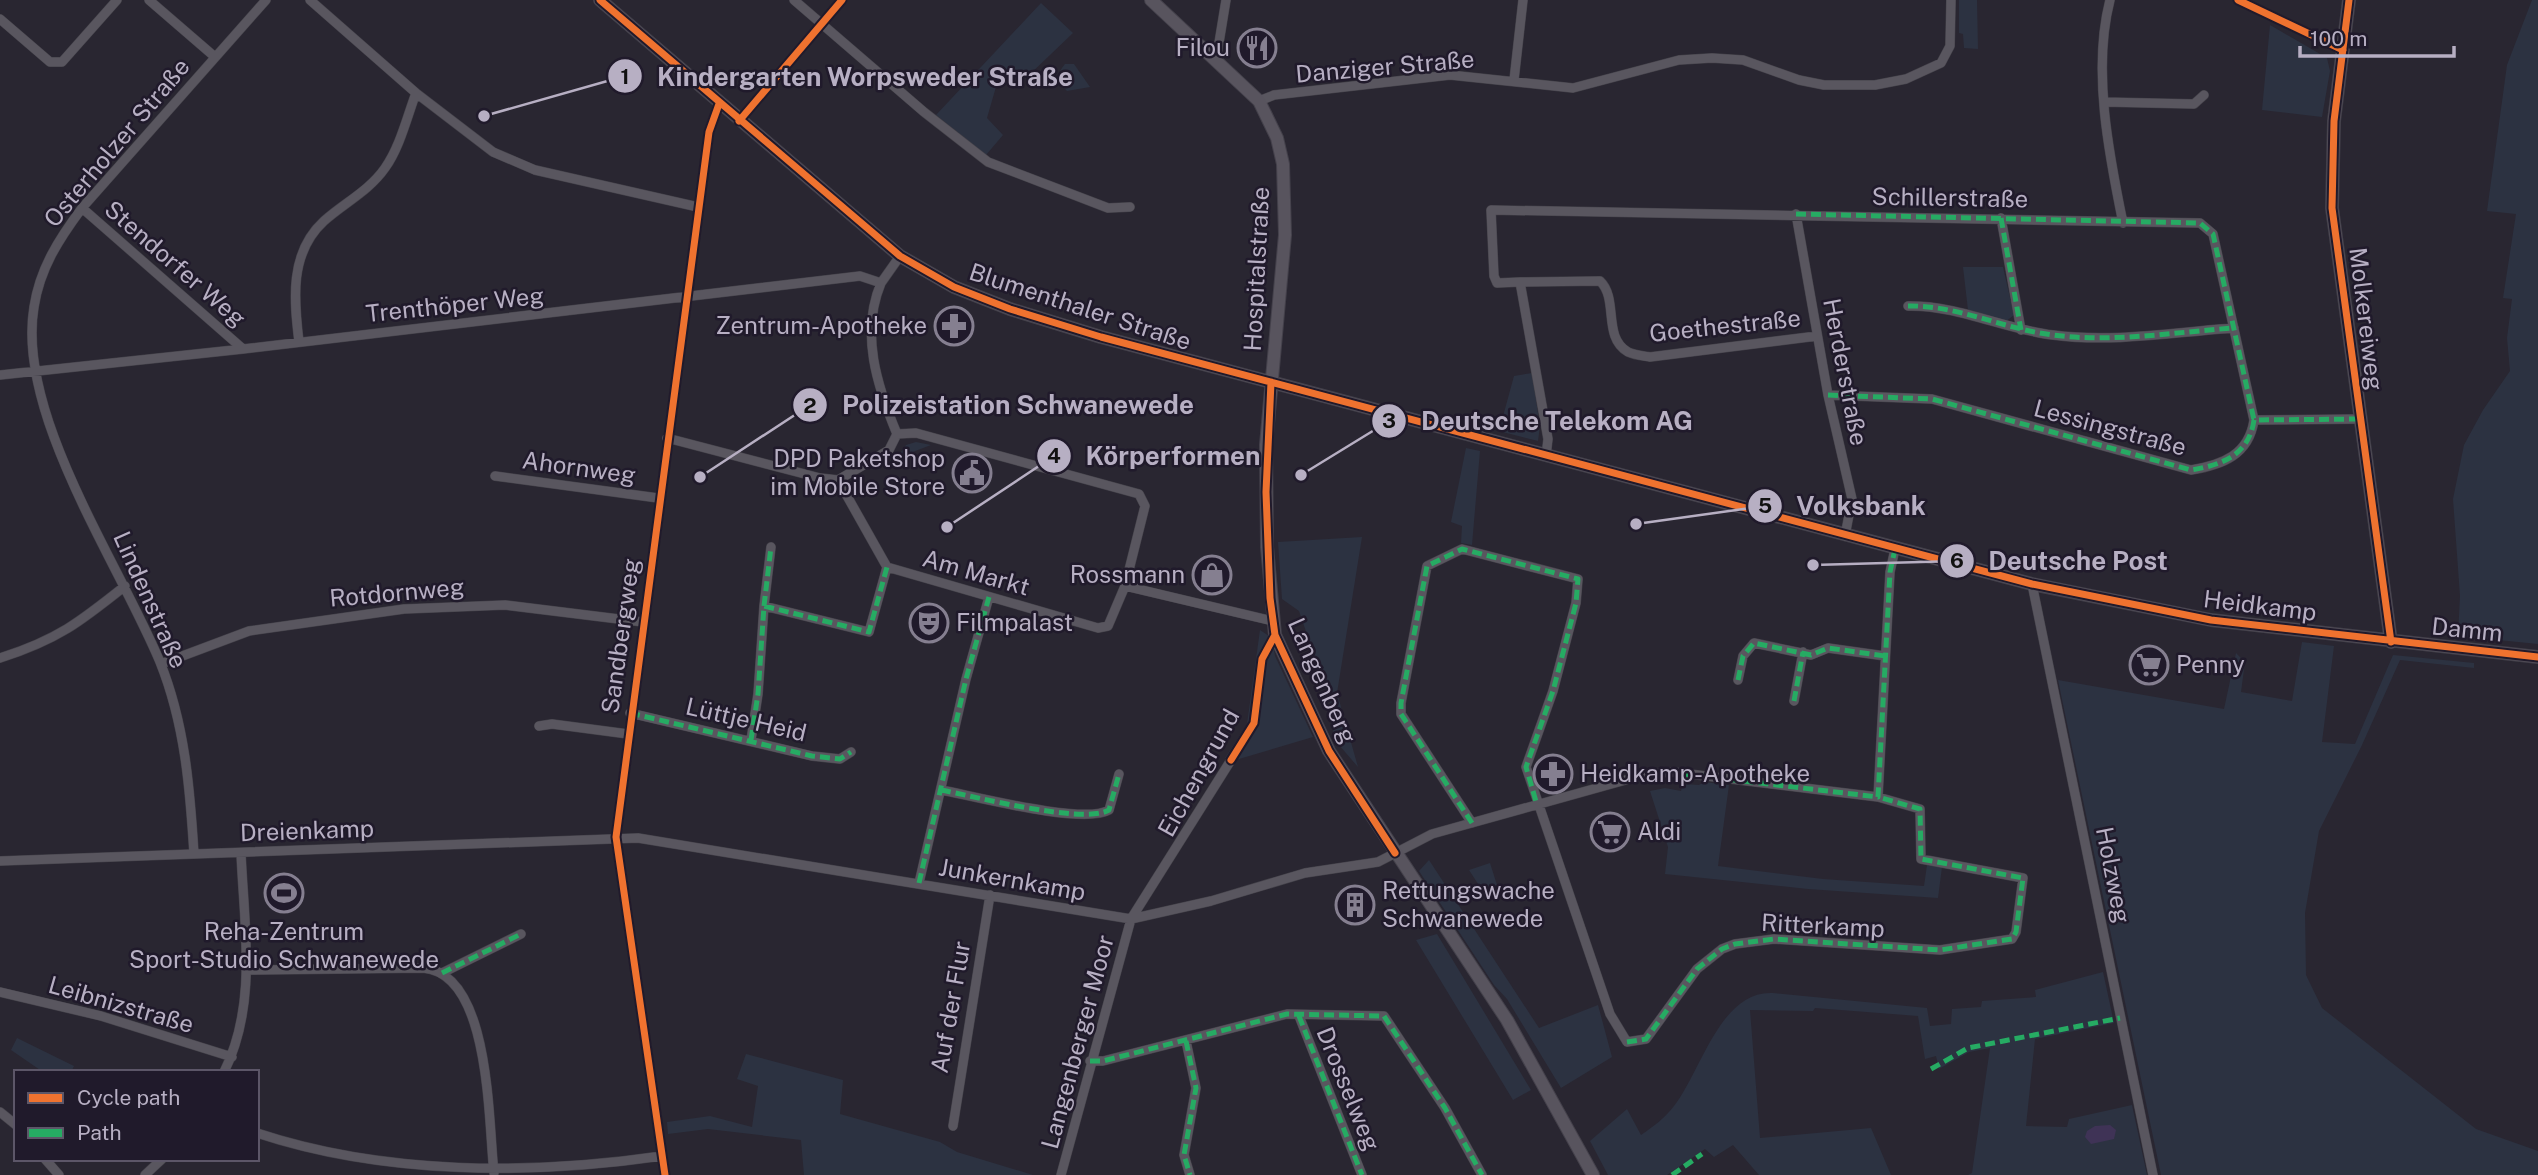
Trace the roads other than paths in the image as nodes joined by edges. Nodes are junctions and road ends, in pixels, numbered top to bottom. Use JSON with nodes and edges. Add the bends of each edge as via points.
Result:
{"nodes":[{"id":1,"x":117,"y":0,"type":"edge"},
{"id":2,"x":149,"y":0,"type":"edge"},
{"id":3,"x":266,"y":0,"type":"edge"},
{"id":4,"x":310,"y":0,"type":"edge"},
{"id":5,"x":600,"y":0,"type":"edge"},
{"id":6,"x":794,"y":0,"type":"edge"},
{"id":7,"x":842,"y":0,"type":"edge"},
{"id":8,"x":1151,"y":0,"type":"edge"},
{"id":9,"x":1226,"y":0,"type":"edge"},
{"id":10,"x":1522,"y":0,"type":"edge"},
{"id":11,"x":1951,"y":0,"type":"edge"},
{"id":12,"x":2110,"y":0,"type":"edge"},
{"id":13,"x":2238,"y":0,"type":"edge"},
{"id":14,"x":2349,"y":0,"type":"edge"},
{"id":15,"x":0,"y":19,"type":"edge"},
{"id":16,"x":821,"y":24,"type":"junction"},
{"id":17,"x":2343,"y":50,"type":"junction"},
{"id":18,"x":215,"y":57,"type":"junction"},
{"id":19,"x":1216,"y":61,"type":"junction"},
{"id":20,"x":1514,"y":80,"type":"junction"},
{"id":21,"x":416,"y":93,"type":"junction"},
{"id":22,"x":2204,"y":95,"type":"dead end"},
{"id":23,"x":1259,"y":101,"type":"junction"},
{"id":24,"x":2104,"y":102,"type":"junction"},
{"id":25,"x":719,"y":104,"type":"junction"},
{"id":26,"x":738,"y":121,"type":"junction"},
{"id":27,"x":698,"y":207,"type":"junction"},
{"id":28,"x":1130,"y":207,"type":"dead end"},
{"id":29,"x":82,"y":208,"type":"junction"},
{"id":30,"x":1796,"y":214,"type":"junction"},
{"id":31,"x":2001,"y":218,"type":"junction"},
{"id":32,"x":2123,"y":223,"type":"junction"},
{"id":33,"x":900,"y":256,"type":"junction"},
{"id":34,"x":1520,"y":282,"type":"junction"},
{"id":35,"x":881,"y":283,"type":"junction"},
{"id":36,"x":686,"y":298,"type":"junction"},
{"id":37,"x":1908,"y":306,"type":"dead end"},
{"id":38,"x":2234,"y":328,"type":"junction"},
{"id":39,"x":2021,"y":330,"type":"junction"},
{"id":40,"x":1817,"y":336,"type":"junction"},
{"id":41,"x":299,"y":342,"type":"junction"},
{"id":42,"x":243,"y":349,"type":"junction"},
{"id":43,"x":36,"y":371,"type":"junction"},
{"id":44,"x":0,"y":374,"type":"edge"},
{"id":45,"x":1271,"y":382,"type":"junction"},
{"id":46,"x":1828,"y":395,"type":"junction"},
{"id":47,"x":2360,"y":419,"type":"junction"},
{"id":48,"x":2254,"y":420,"type":"junction"},
{"id":49,"x":897,"y":434,"type":"junction"},
{"id":50,"x":667,"y":438,"type":"junction"},
{"id":51,"x":1546,"y":456,"type":"junction"},
{"id":52,"x":495,"y":476,"type":"dead end"},
{"id":53,"x":838,"y":480,"type":"junction"},
{"id":54,"x":659,"y":498,"type":"junction"},
{"id":55,"x":1844,"y":536,"type":"junction"},
{"id":56,"x":771,"y":547,"type":"dead end"},
{"id":57,"x":1895,"y":549,"type":"junction"},
{"id":58,"x":887,"y":567,"type":"junction"},
{"id":59,"x":2032,"y":584,"type":"junction"},
{"id":60,"x":125,"y":586,"type":"junction"},
{"id":61,"x":1125,"y":586,"type":"junction"},
{"id":62,"x":989,"y":597,"type":"junction"},
{"id":63,"x":764,"y":606,"type":"junction"},
{"id":64,"x":1273,"y":621,"type":"junction"},
{"id":65,"x":643,"y":622,"type":"junction"},
{"id":66,"x":2391,"y":642,"type":"junction"},
{"id":67,"x":1803,"y":652,"type":"junction"},
{"id":68,"x":1885,"y":656,"type":"junction"},
{"id":69,"x":2538,"y":657,"type":"edge"},
{"id":70,"x":0,"y":658,"type":"edge"},
{"id":71,"x":160,"y":664,"type":"junction"},
{"id":72,"x":1738,"y":680,"type":"dead end"},
{"id":73,"x":1794,"y":701,"type":"dead end"},
{"id":74,"x":630,"y":713,"type":"junction"},
{"id":75,"x":539,"y":726,"type":"dead end"},
{"id":76,"x":628,"y":734,"type":"junction"},
{"id":77,"x":751,"y":740,"type":"junction"},
{"id":78,"x":851,"y":752,"type":"dead end"},
{"id":79,"x":1231,"y":760,"type":"dead end"},
{"id":80,"x":1119,"y":774,"type":"dead end"},
{"id":81,"x":941,"y":790,"type":"junction"},
{"id":82,"x":1878,"y":797,"type":"junction"},
{"id":83,"x":1537,"y":806,"type":"junction"},
{"id":84,"x":1472,"y":823,"type":"junction"},
{"id":85,"x":616,"y":837,"type":"junction"},
{"id":86,"x":241,"y":853,"type":"junction"},
{"id":87,"x":1395,"y":853,"type":"junction"},
{"id":88,"x":194,"y":854,"type":"junction"},
{"id":89,"x":0,"y":861,"type":"edge"},
{"id":90,"x":919,"y":883,"type":"junction"},
{"id":91,"x":990,"y":895,"type":"junction"},
{"id":92,"x":1131,"y":919,"type":"junction"},
{"id":93,"x":521,"y":934,"type":"dead end"},
{"id":94,"x":247,"y":970,"type":"junction"},
{"id":95,"x":442,"y":973,"type":"junction"},
{"id":96,"x":0,"y":992,"type":"edge"},
{"id":97,"x":1299,"y":1016,"type":"junction"},
{"id":98,"x":1186,"y":1041,"type":"junction"},
{"id":99,"x":232,"y":1057,"type":"junction"},
{"id":100,"x":1090,"y":1061,"type":"junction"},
{"id":101,"x":225,"y":1070,"type":"edge"},
{"id":102,"x":0,"y":1112,"type":"edge"},
{"id":103,"x":14,"y":1123,"type":"edge"},
{"id":104,"x":953,"y":1126,"type":"dead end"},
{"id":105,"x":259,"y":1134,"type":"edge"},
{"id":106,"x":662,"y":1156,"type":"junction"},
{"id":107,"x":47,"y":1161,"type":"edge"},
{"id":108,"x":160,"y":1161,"type":"edge"},
{"id":109,"x":588,"y":1171,"type":"edge"},
{"id":110,"x":494,"y":1173,"type":"junction"},
{"id":111,"x":59,"y":1175,"type":"edge"},
{"id":112,"x":145,"y":1175,"type":"edge"},
{"id":113,"x":665,"y":1175,"type":"edge"},
{"id":114,"x":1061,"y":1175,"type":"edge"},
{"id":115,"x":1190,"y":1175,"type":"edge"},
{"id":116,"x":1362,"y":1175,"type":"edge"},
{"id":117,"x":1482,"y":1175,"type":"edge"},
{"id":118,"x":1593,"y":1175,"type":"edge"},
{"id":119,"x":2153,"y":1175,"type":"edge"}],
"edges":[{"from":1,"to":15,"type":"street","via":[[57,64]]},
{"from":2,"to":18,"type":"street"},
{"from":3,"to":18,"type":"street","name":"Osterholzer Straße"},
{"from":4,"to":21,"type":"street"},
{"from":5,"to":25,"type":"main road","name":"Blumenthaler Straße"},
{"from":6,"to":16,"type":"street"},
{"from":7,"to":16,"type":"street"},
{"from":8,"to":19,"type":"main road","name":"Hospitalstraße"},
{"from":9,"to":19,"type":"street"},
{"from":10,"to":20,"type":"street"},
{"from":11,"to":20,"type":"street","name":"Danziger Straße","via":[[1948,55],[1929,71],[1906,79],[1824,85],[1743,60],[1712,58],[1679,60],[1573,88]]},
{"from":12,"to":24,"type":"street"},
{"from":13,"to":17,"type":"street"},
{"from":14,"to":17,"type":"main road","name":"Molkereiweg"},
{"from":16,"to":26,"type":"street"},
{"from":16,"to":28,"type":"street","via":[[988,162],[1108,208]]},
{"from":17,"to":47,"type":"main road","name":"Molkereiweg","via":[[2334,121],[2332,208]]},
{"from":18,"to":29,"type":"street","name":"Osterholzer Straße"},
{"from":19,"to":23,"type":"main road","name":"Hospitalstraße"},
{"from":20,"to":23,"type":"street","name":"Danziger Straße","via":[[1450,75],[1273,95]]},
{"from":21,"to":27,"type":"street","via":[[515,164]]},
{"from":21,"to":41,"type":"street","via":[[386,168],[323,222],[301,256],[295,290]]},
{"from":22,"to":24,"type":"street","via":[[2194,104]]},
{"from":23,"to":45,"type":"main road","name":"Hospitalstraße","via":[[1277,138],[1286,199]]},
{"from":24,"to":32,"type":"street"},
{"from":25,"to":26,"type":"main road","name":"Blumenthaler Straße"},
{"from":25,"to":27,"type":"street","name":"Sandbergweg","via":[[710,125]]},
{"from":26,"to":33,"type":"main road","name":"Blumenthaler Straße"},
{"from":27,"to":36,"type":"street","name":"Sandbergweg"},
{"from":29,"to":42,"type":"street","name":"Stendorfer Weg"},
{"from":29,"to":43,"type":"street","name":"Osterholzer Straße","via":[[57,241],[40,281],[33,322]]},
{"from":30,"to":31,"type":"street","name":"Schillerstraße"},
{"from":30,"to":34,"type":"street","name":"Schillerstraße","via":[[1491,210],[1494,276],[1497,283]]},
{"from":30,"to":40,"type":"street","name":"Herderstraße"},
{"from":31,"to":32,"type":"street","name":"Schillerstraße"},
{"from":31,"to":39,"type":"street"},
{"from":32,"to":38,"type":"street","name":"Schillerstraße","via":[[2200,223],[2213,234]]},
{"from":33,"to":35,"type":"street"},
{"from":33,"to":45,"type":"main road","name":"Blumenthaler Straße","via":[[954,287],[1010,309]]},
{"from":34,"to":40,"type":"street","name":"Goethestraße","via":[[1600,281],[1607,287],[1614,334],[1628,352],[1650,357]]},
{"from":34,"to":51,"type":"street","via":[[1548,439]]},
{"from":35,"to":36,"type":"street","name":"Trenthöper Weg","via":[[860,276]]},
{"from":35,"to":49,"type":"street","via":[[872,310],[871,336],[884,402]]},
{"from":36,"to":41,"type":"street","name":"Trenthöper Weg"},
{"from":36,"to":50,"type":"street","name":"Sandbergweg"},
{"from":37,"to":39,"type":"street","via":[[1933,306]]},
{"from":38,"to":39,"type":"street","via":[[2111,337]]},
{"from":38,"to":48,"type":"street","name":"Schillerstraße"},
{"from":40,"to":46,"type":"street","name":"Herderstraße"},
{"from":41,"to":42,"type":"street","name":"Trenthöper Weg"},
{"from":42,"to":43,"type":"street","name":"Trenthöper Weg"},
{"from":43,"to":44,"type":"street","name":"Trenthöper Weg"},
{"from":43,"to":60,"type":"street","name":"Lindenstraße","via":[[62,460]]},
{"from":45,"to":51,"type":"main road","name":"Heidkamp"},
{"from":45,"to":64,"type":"main road","name":"Langenberg","via":[[1266,492]]},
{"from":46,"to":48,"type":"street","name":"Lessingstraße","via":[[1932,399],[2191,470],[2227,461],[2241,450]]},
{"from":46,"to":55,"type":"street","name":"Herderstraße","via":[[1852,499]]},
{"from":47,"to":48,"type":"street"},
{"from":47,"to":66,"type":"main road","name":"Molkereiweg"},
{"from":49,"to":53,"type":"street","via":[[889,450]]},
{"from":49,"to":61,"type":"street","name":"Am Markt","via":[[916,433],[1139,494],[1145,506]]},
{"from":50,"to":53,"type":"street"},
{"from":50,"to":54,"type":"street","name":"Sandbergweg"},
{"from":51,"to":55,"type":"main road","name":"Heidkamp"},
{"from":52,"to":54,"type":"street","name":"Ahornweg"},
{"from":53,"to":58,"type":"street","name":"Am Markt"},
{"from":54,"to":65,"type":"street","name":"Sandbergweg"},
{"from":55,"to":57,"type":"main road","name":"Heidkamp"},
{"from":56,"to":63,"type":"street"},
{"from":57,"to":59,"type":"main road","name":"Heidkamp"},
{"from":57,"to":68,"type":"street"},
{"from":58,"to":62,"type":"street","name":"Am Markt"},
{"from":58,"to":63,"type":"street","via":[[869,632]]},
{"from":59,"to":66,"type":"main road","name":"Heidkamp","via":[[2211,620]]},
{"from":59,"to":119,"type":"street","name":"Holzweg"},
{"from":60,"to":70,"type":"street","via":[[73,628]]},
{"from":60,"to":71,"type":"street","name":"Lindenstraße"},
{"from":61,"to":62,"type":"street","name":"Am Markt","via":[[1112,621],[1098,628]]},
{"from":61,"to":64,"type":"street"},
{"from":62,"to":81,"type":"street"},
{"from":63,"to":77,"type":"street"},
{"from":64,"to":87,"type":"main road","name":"Langenberg","via":[[1275,635],[1329,751]]},
{"from":65,"to":71,"type":"street","name":"Rotdornweg","via":[[505,604],[404,609],[249,631]]},
{"from":65,"to":74,"type":"street","name":"Sandbergweg"},
{"from":66,"to":69,"type":"main road","name":"Damm"},
{"from":67,"to":68,"type":"street","via":[[1811,655],[1828,648]]},
{"from":67,"to":72,"type":"street","via":[[1754,643],[1743,656]]},
{"from":67,"to":73,"type":"street"},
{"from":68,"to":82,"type":"street"},
{"from":71,"to":88,"type":"street","name":"Lindenstraße","via":[[187,763]]},
{"from":74,"to":76,"type":"street","name":"Sandbergweg"},
{"from":74,"to":77,"type":"street","name":"Lüttje Heid"},
{"from":75,"to":76,"type":"street"},
{"from":76,"to":85,"type":"street","name":"Sandbergweg"},
{"from":77,"to":78,"type":"street","name":"Lüttje Heid","via":[[812,756],[840,759]]},
{"from":79,"to":92,"type":"street","name":"Eichengrund"},
{"from":80,"to":81,"type":"street","via":[[1109,810],[1092,815]]},
{"from":81,"to":90,"type":"street"},
{"from":82,"to":83,"type":"street","name":"Junkernkamp","via":[[1672,772],[1647,774]]},
{"from":82,"to":83,"type":"street","name":"Ritterkamp","via":[[1920,809],[1921,859],[2023,878],[2012,939],[1930,950],[1773,939],[1735,944],[1721,949],[1697,969],[1646,1039],[1627,1042],[1610,1014]]},
{"from":83,"to":84,"type":"street","name":"Junkernkamp"},
{"from":83,"to":84,"type":"street","via":[[1526,767],[1553,691],[1578,579],[1462,549],[1427,566],[1401,714]]},
{"from":84,"to":87,"type":"street","name":"Junkernkamp","via":[[1432,834]]},
{"from":85,"to":86,"type":"street","name":"Dreienkamp"},
{"from":85,"to":90,"type":"street","name":"Junkernkamp"},
{"from":85,"to":106,"type":"street","name":"Sandbergweg"},
{"from":86,"to":88,"type":"street","name":"Dreienkamp"},
{"from":86,"to":94,"type":"street"},
{"from":87,"to":92,"type":"street","name":"Junkernkamp","via":[[1366,865],[1305,873]]},
{"from":87,"to":118,"type":"main road","name":"Langenberg","via":[[1507,1020]]},
{"from":88,"to":89,"type":"street","name":"Dreienkamp"},
{"from":90,"to":91,"type":"street","name":"Junkernkamp"},
{"from":91,"to":92,"type":"street","name":"Junkernkamp"},
{"from":91,"to":104,"type":"street","name":"Auf der Flur"},
{"from":92,"to":100,"type":"street","name":"Langenberger Moor"},
{"from":93,"to":95,"type":"street"},
{"from":94,"to":95,"type":"street","via":[[423,968]]},
{"from":94,"to":99,"type":"street"},
{"from":95,"to":110,"type":"street","via":[[462,991],[475,1023]]},
{"from":96,"to":99,"type":"street","name":"Leibnizstraße","via":[[101,1016]]},
{"from":97,"to":98,"type":"street","via":[[1287,1014]]},
{"from":97,"to":116,"type":"street","name":"Drosselweg"},
{"from":97,"to":117,"type":"street","via":[[1384,1016],[1445,1108]]},
{"from":98,"to":100,"type":"street"},
{"from":98,"to":115,"type":"street","via":[[1196,1088],[1184,1155]]},
{"from":99,"to":101,"type":"street"},
{"from":100,"to":114,"type":"street","name":"Langenberger Moor"},
{"from":102,"to":103,"type":"street"},
{"from":105,"to":110,"type":"street","via":[[359,1161]]},
{"from":106,"to":109,"type":"street"},
{"from":106,"to":113,"type":"street","name":"Sandbergweg"},
{"from":107,"to":111,"type":"street"},
{"from":108,"to":112,"type":"street"},
{"from":109,"to":110,"type":"street"}]}
